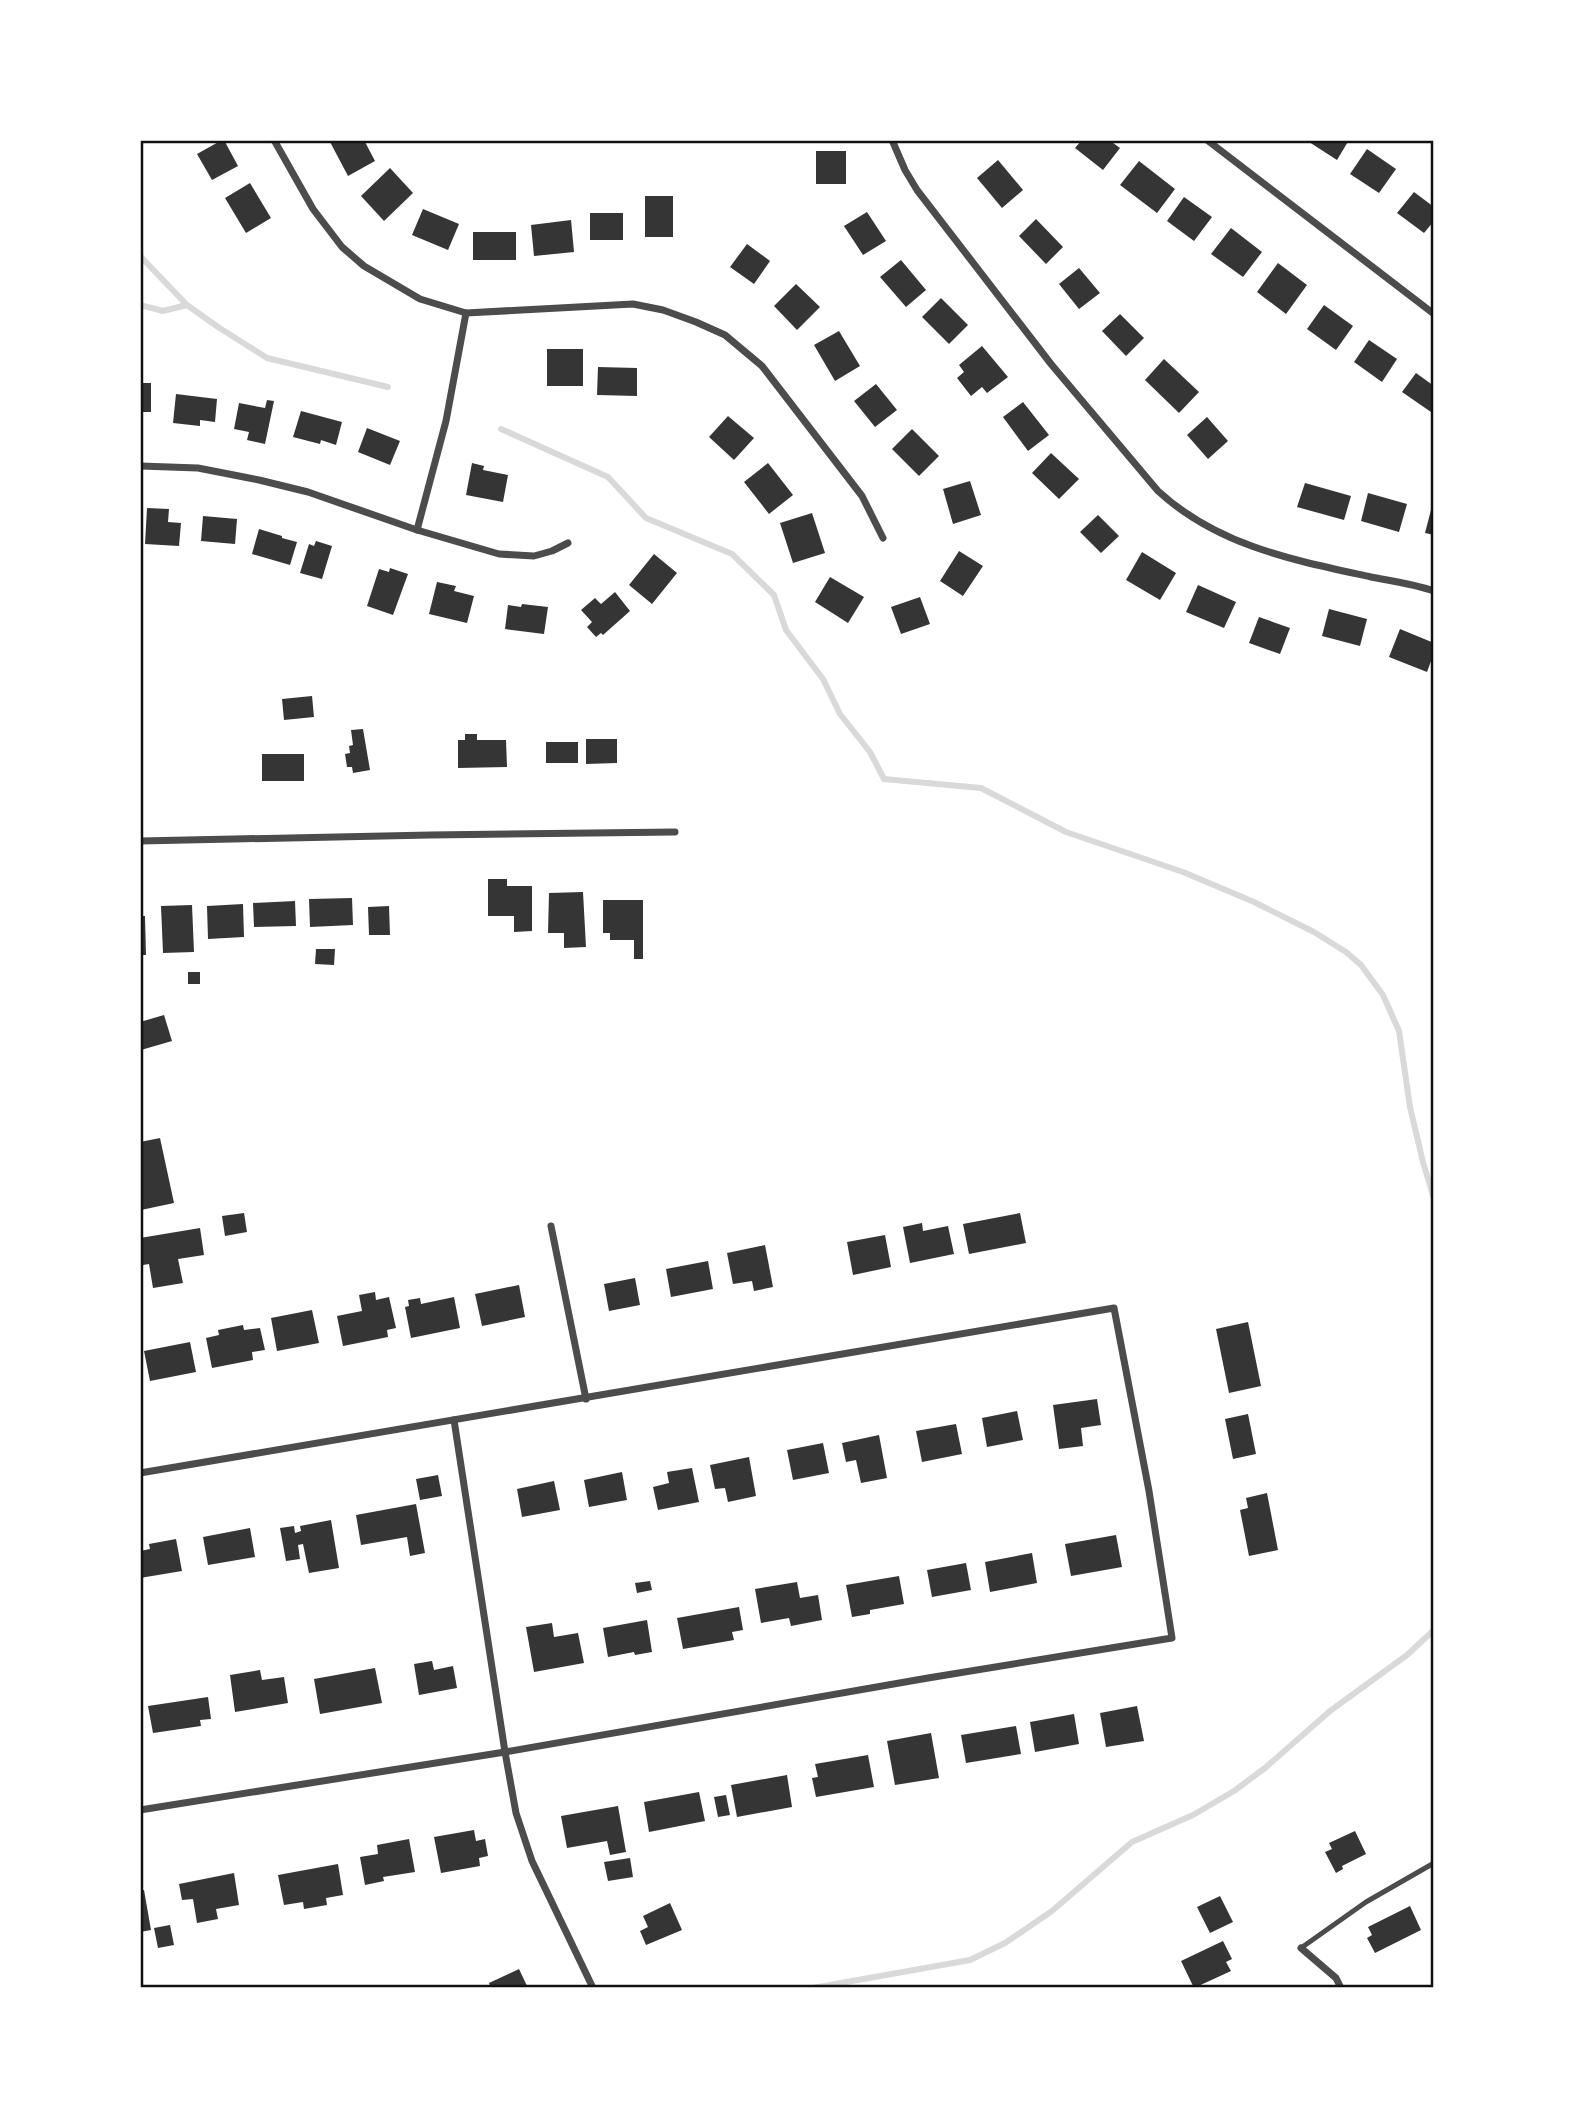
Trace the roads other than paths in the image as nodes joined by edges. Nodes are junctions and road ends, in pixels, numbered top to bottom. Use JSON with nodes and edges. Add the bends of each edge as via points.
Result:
{"nodes":[{"id":1,"x":274,"y":140,"type":"edge"},
{"id":2,"x":892,"y":140,"type":"edge"},
{"id":3,"x":1207,"y":140,"type":"edge"},
{"id":4,"x":466,"y":313,"type":"junction"},
{"id":5,"x":1434,"y":314,"type":"edge"},
{"id":6,"x":140,"y":466,"type":"edge"},
{"id":7,"x":417,"y":530,"type":"junction"},
{"id":8,"x":883,"y":538,"type":"dead end"},
{"id":9,"x":568,"y":543,"type":"dead end"},
{"id":10,"x":1434,"y":591,"type":"edge"},
{"id":11,"x":675,"y":832,"type":"dead end"},
{"id":12,"x":140,"y":841,"type":"edge"},
{"id":13,"x":551,"y":1227,"type":"dead end"},
{"id":14,"x":586,"y":1399,"type":"junction"},
{"id":15,"x":454,"y":1420,"type":"junction"},
{"id":16,"x":140,"y":1473,"type":"edge"},
{"id":17,"x":505,"y":1752,"type":"junction"},
{"id":18,"x":140,"y":1810,"type":"edge"},
{"id":19,"x":1434,"y":1863,"type":"edge"},
{"id":20,"x":1301,"y":1948,"type":"joint"},
{"id":21,"x":593,"y":1988,"type":"edge"},
{"id":22,"x":1341,"y":1988,"type":"edge"}],
"edges":[{"from":1,"to":4,"type":"street","via":[[313,209],[342,247],[364,266],[420,299]]},
{"from":2,"to":10,"type":"street","via":[[917,190],[1051,364],[1177,508],[1257,549]]},
{"from":3,"to":5,"type":"street"},
{"from":4,"to":7,"type":"street","via":[[446,421]]},
{"from":4,"to":8,"type":"street","via":[[633,304],[674,314],[725,335],[762,366],[862,496]]},
{"from":6,"to":7,"type":"street","via":[[198,468],[260,480]]},
{"from":7,"to":9,"type":"street","via":[[519,556]]},
{"from":11,"to":12,"type":"street"},
{"from":13,"to":14,"type":"street"},
{"from":14,"to":15,"type":"street"},
{"from":14,"to":17,"type":"street","via":[[1114,1308],[1172,1639]]},
{"from":15,"to":16,"type":"street"},
{"from":15,"to":17,"type":"street"},
{"from":17,"to":18,"type":"street"},
{"from":17,"to":21,"type":"street","via":[[516,1813],[532,1861]]},
{"from":19,"to":20,"type":"lane","via":[[1366,1902]]},
{"from":20,"to":22,"type":"street","via":[[1336,1978]]}]}
